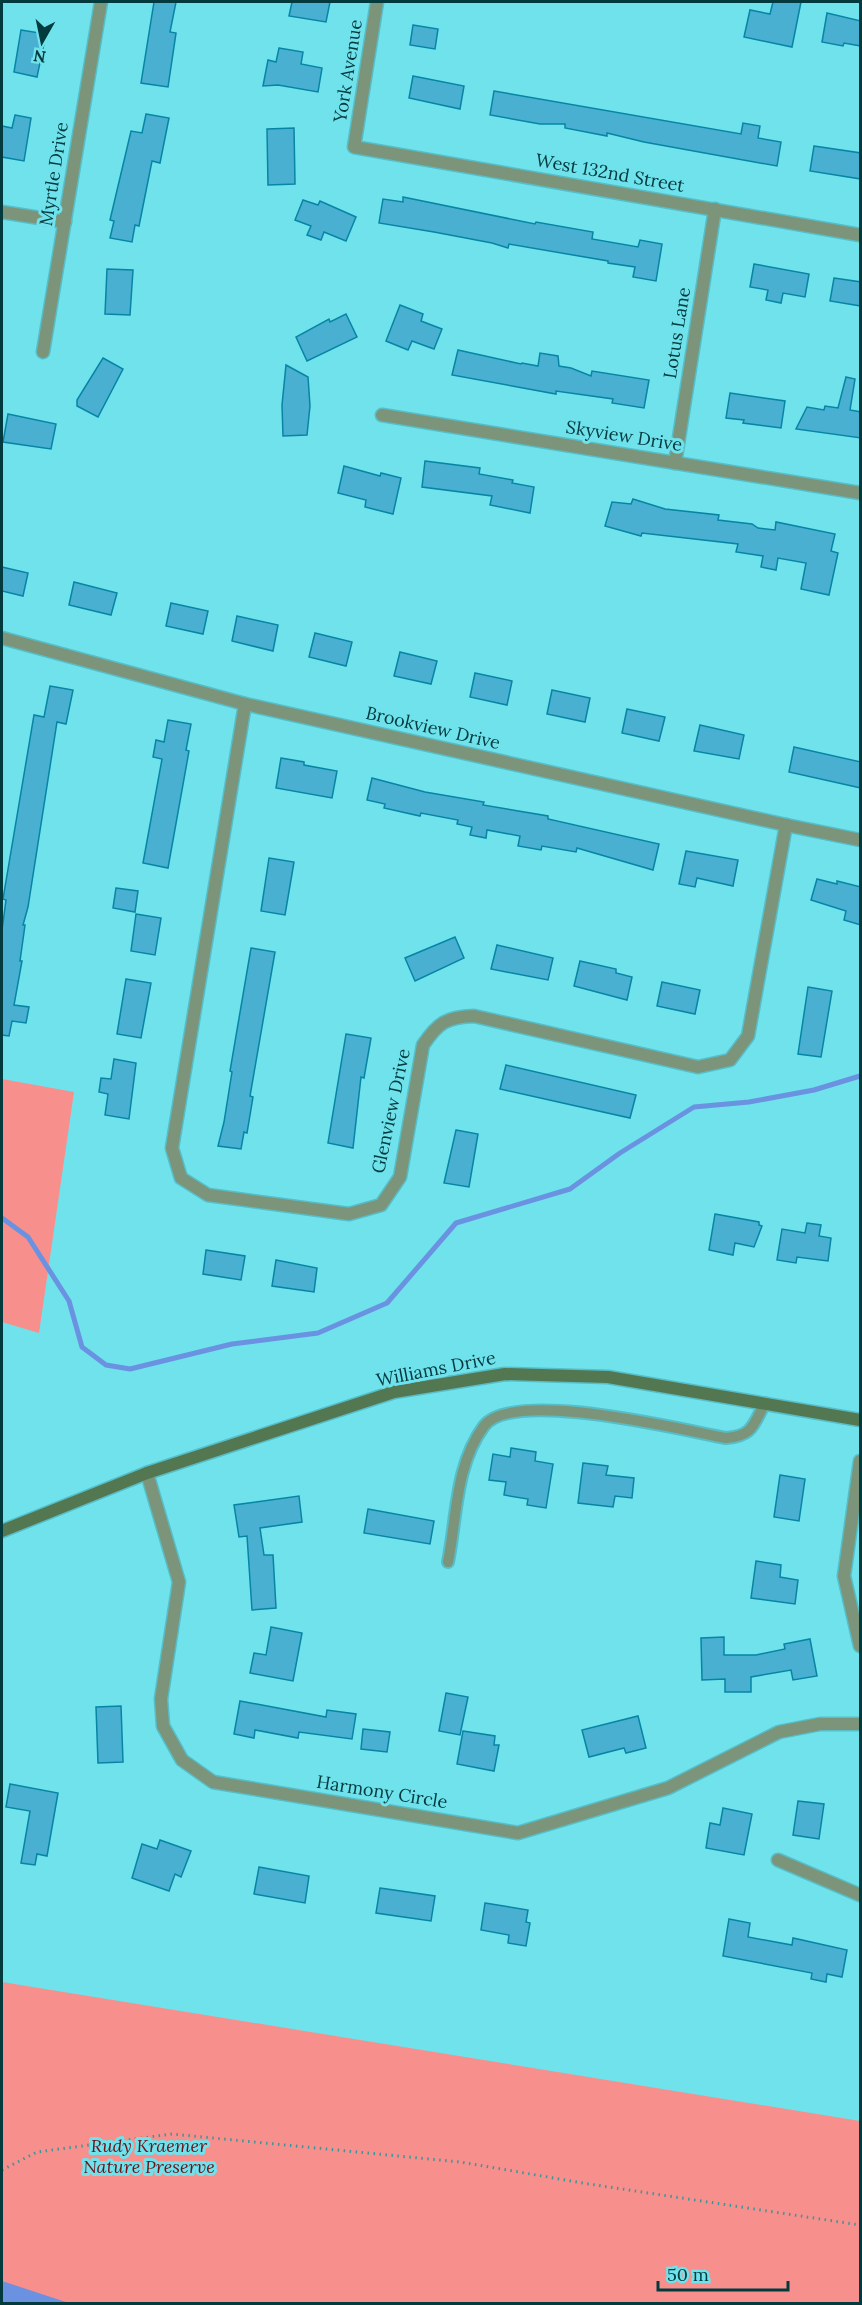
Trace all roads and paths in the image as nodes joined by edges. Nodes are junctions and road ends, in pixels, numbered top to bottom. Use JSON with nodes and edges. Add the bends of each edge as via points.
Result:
{"nodes":[{"id":1,"x":101,"y":2,"type":"edge"},
{"id":2,"x":377,"y":2,"type":"edge"},
{"id":3,"x":354,"y":147,"type":"joint"},
{"id":4,"x":715,"y":209,"type":"junction"},
{"id":5,"x":2,"y":212,"type":"edge"},
{"id":6,"x":65,"y":222,"type":"junction"},
{"id":7,"x":861,"y":235,"type":"edge"},
{"id":8,"x":43,"y":352,"type":"dead end"},
{"id":9,"x":382,"y":415,"type":"dead end"},
{"id":10,"x":675,"y":463,"type":"junction"},
{"id":11,"x":861,"y":493,"type":"edge"},
{"id":12,"x":2,"y":638,"type":"edge"},
{"id":13,"x":245,"y":704,"type":"junction"},
{"id":14,"x":786,"y":825,"type":"junction"},
{"id":15,"x":861,"y":840,"type":"edge"},
{"id":16,"x":765,"y":1403,"type":"junction"},
{"id":17,"x":861,"y":1420,"type":"edge"},
{"id":18,"x":861,"y":1461,"type":"edge"},
{"id":19,"x":147,"y":1473,"type":"junction"},
{"id":20,"x":2,"y":1531,"type":"edge"},
{"id":21,"x":448,"y":1562,"type":"dead end"},
{"id":22,"x":861,"y":1647,"type":"edge"},
{"id":23,"x":861,"y":1724,"type":"edge"},
{"id":24,"x":778,"y":1860,"type":"dead end"},
{"id":25,"x":861,"y":1895,"type":"edge"},
{"id":26,"x":2,"y":2168,"type":"edge"},
{"id":27,"x":861,"y":2225,"type":"edge"}],
"edges":[{"from":1,"to":6,"type":"street","name":"Myrtle Drive"},
{"from":2,"to":3,"type":"street","name":"York Avenue"},
{"from":3,"to":4,"type":"street","name":"West 132nd Street"},
{"from":4,"to":7,"type":"street","name":"West 132nd Street"},
{"from":4,"to":10,"type":"street","name":"Lotus Lane"},
{"from":5,"to":6,"type":"street"},
{"from":6,"to":8,"type":"street","name":"Myrtle Drive"},
{"from":9,"to":10,"type":"street","name":"Skyview Drive"},
{"from":10,"to":11,"type":"street","name":"Skyview Drive"},
{"from":12,"to":13,"type":"street","name":"Brookview Drive"},
{"from":13,"to":14,"type":"street","name":"Brookview Drive"},
{"from":13,"to":14,"type":"street","name":"Glenview Drive","via":[[172,1148],[181,1178],[208,1195],[349,1214],[381,1205],[400,1177],[423,1045],[435,1027],[453,1017],[474,1016],[698,1067],[730,1060],[748,1036]]},
{"from":14,"to":15,"type":"street","name":"Brookview Drive"},
{"from":16,"to":17,"type":"main road","name":"Williams Drive"},
{"from":16,"to":19,"type":"main road","name":"Williams Drive","via":[[608,1377],[505,1374],[394,1392]]},
{"from":16,"to":21,"type":"lane","via":[[749,1433],[726,1438],[578,1411],[532,1410],[499,1417],[486,1424],[469,1453],[461,1477]]},
{"from":18,"to":22,"type":"street","via":[[844,1576]]},
{"from":19,"to":20,"type":"main road","name":"Williams Drive"},
{"from":19,"to":23,"type":"street","name":"Harmony Circle","via":[[179,1582],[162,1699],[163,1725],[182,1760],[213,1782],[518,1833],[668,1788],[778,1732],[820,1724]]},
{"from":24,"to":25,"type":"street"},
{"from":26,"to":27,"type":"path","via":[[37,2152],[172,2134],[460,2162]]}]}
